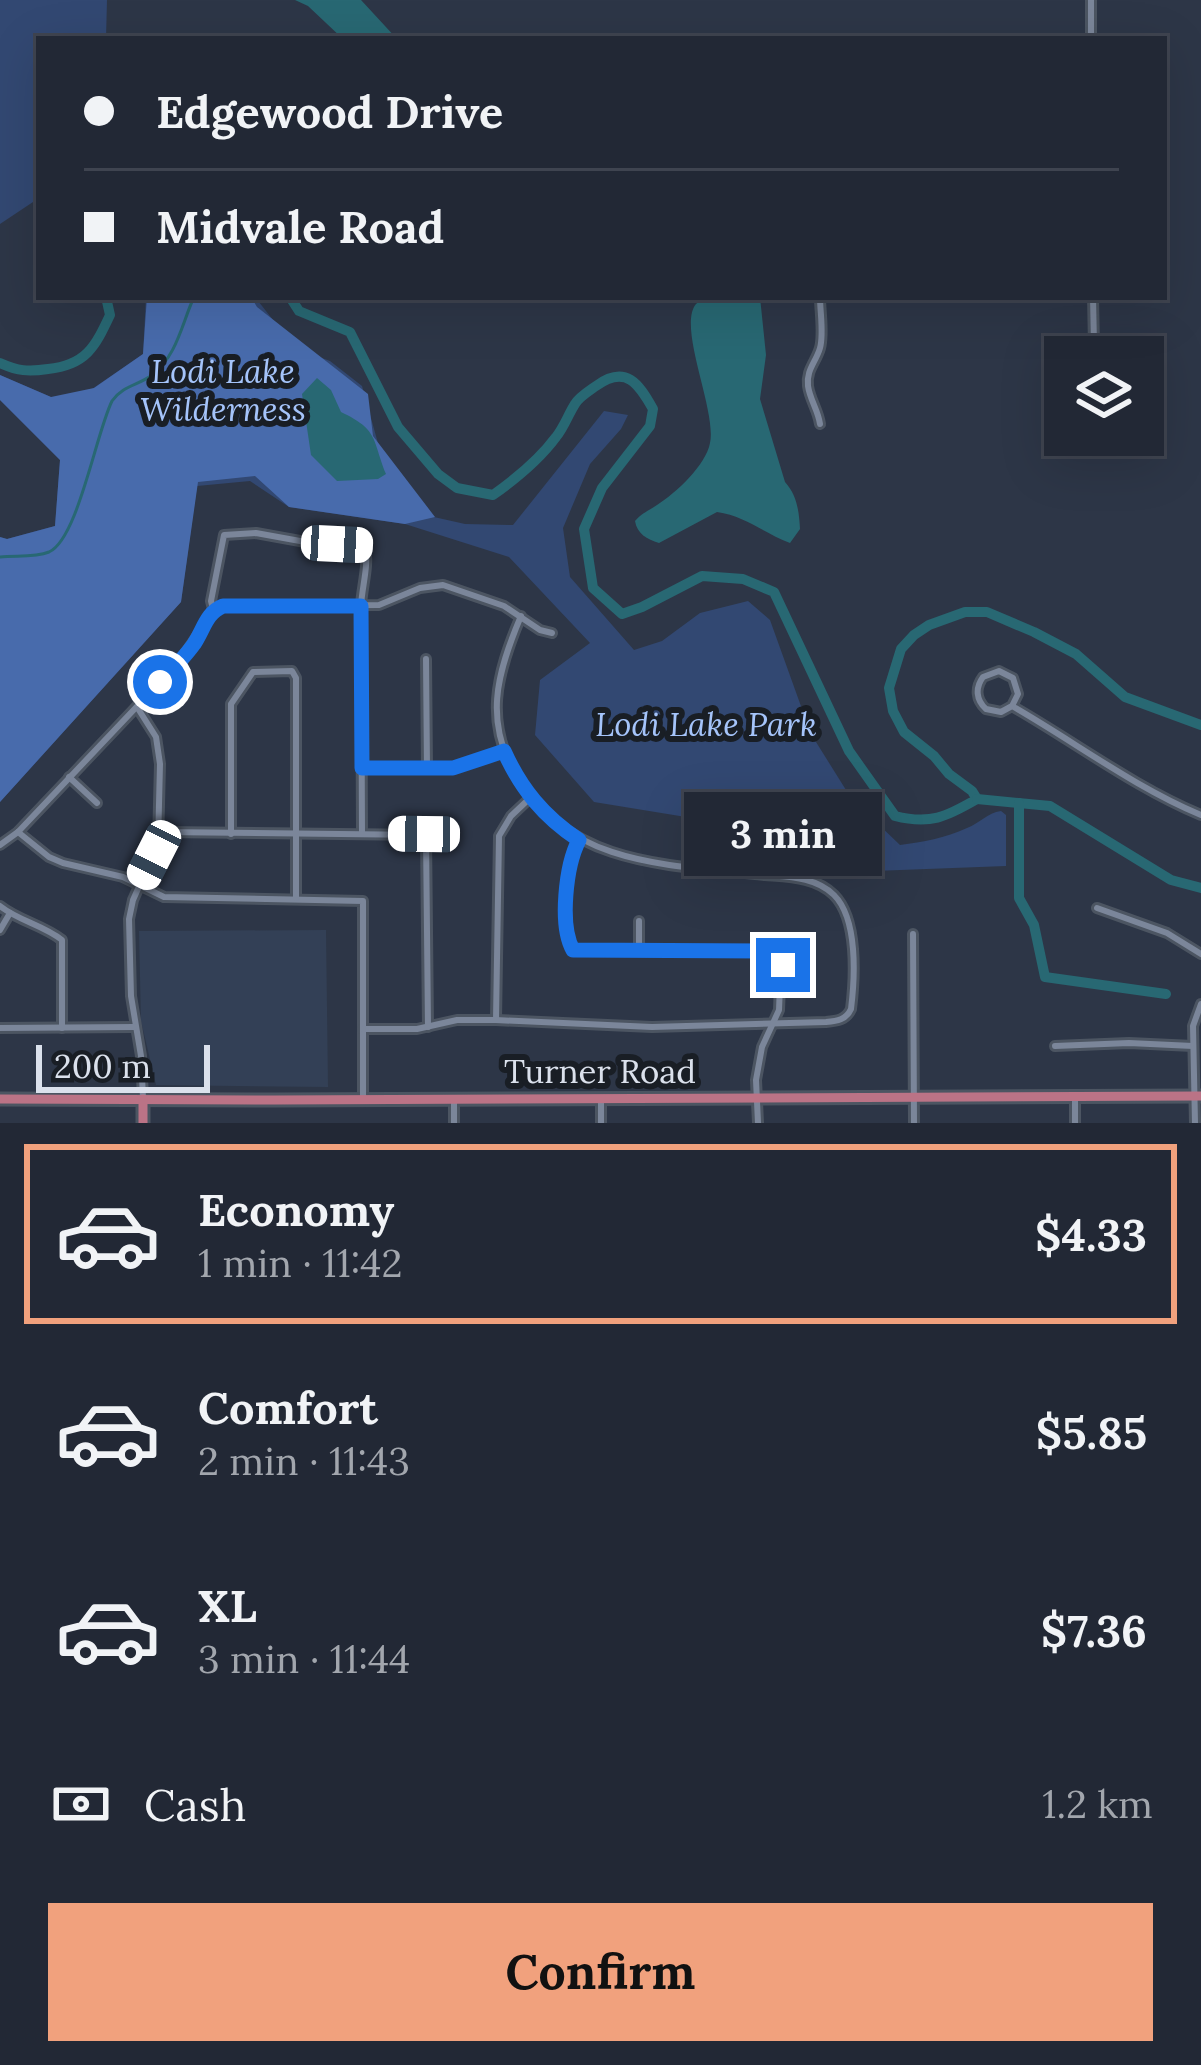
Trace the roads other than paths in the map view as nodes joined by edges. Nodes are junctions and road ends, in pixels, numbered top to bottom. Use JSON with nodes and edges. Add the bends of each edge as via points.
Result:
{"nodes":[{"id":1,"x":1091,"y":0,"type":"edge"},
{"id":2,"x":1091,"y":36,"type":"edge"},
{"id":3,"x":820,"y":300,"type":"edge"},
{"id":4,"x":1093,"y":300,"type":"edge"},
{"id":5,"x":1094,"y":336,"type":"edge"},
{"id":6,"x":820,"y":424,"type":"dead end"},
{"id":7,"x":361,"y":606,"type":"junction"},
{"id":8,"x":213,"y":610,"type":"junction"},
{"id":9,"x":520,"y":616,"type":"junction"},
{"id":10,"x":552,"y":633,"type":"dead end"},
{"id":11,"x":426,"y":659,"type":"dead end"},
{"id":12,"x":1012,"y":706,"type":"junction"},
{"id":13,"x":137,"y":707,"type":"junction"},
{"id":14,"x":504,"y":751,"type":"junction"},
{"id":15,"x":362,"y":768,"type":"junction"},
{"id":16,"x":427,"y":769,"type":"junction"},
{"id":17,"x":69,"y":777,"type":"junction"},
{"id":18,"x":530,"y":798,"type":"junction"},
{"id":19,"x":97,"y":803,"type":"dead end"},
{"id":20,"x":1201,"y":815,"type":"edge"},
{"id":21,"x":18,"y":832,"type":"junction"},
{"id":22,"x":160,"y":832,"type":"junction"},
{"id":23,"x":296,"y":833,"type":"junction"},
{"id":24,"x":362,"y":833,"type":"junction"},
{"id":25,"x":231,"y":834,"type":"junction"},
{"id":26,"x":579,"y":840,"type":"junction"},
{"id":27,"x":0,"y":845,"type":"edge"},
{"id":28,"x":140,"y":883,"type":"junction"},
{"id":29,"x":296,"y":898,"type":"junction"},
{"id":30,"x":0,"y":906,"type":"edge"},
{"id":31,"x":1096,"y":908,"type":"dead end"},
{"id":32,"x":10,"y":914,"type":"junction"},
{"id":33,"x":639,"y":921,"type":"dead end"},
{"id":34,"x":0,"y":930,"type":"edge"},
{"id":35,"x":913,"y":934,"type":"dead end"},
{"id":36,"x":639,"y":951,"type":"junction"},
{"id":37,"x":1201,"y":954,"type":"edge"},
{"id":38,"x":1201,"y":1004,"type":"edge"},
{"id":39,"x":496,"y":1020,"type":"junction"},
{"id":40,"x":776,"y":1022,"type":"junction"},
{"id":41,"x":134,"y":1027,"type":"junction"},
{"id":42,"x":0,"y":1028,"type":"edge"},
{"id":43,"x":62,"y":1028,"type":"junction"},
{"id":44,"x":428,"y":1028,"type":"junction"},
{"id":45,"x":363,"y":1029,"type":"junction"},
{"id":46,"x":1055,"y":1046,"type":"dead end"},
{"id":47,"x":1193,"y":1046,"type":"junction"},
{"id":48,"x":1198,"y":1095,"type":"edge"},
{"id":49,"x":758,"y":1096,"type":"junction"},
{"id":50,"x":914,"y":1096,"type":"junction"},
{"id":51,"x":1075,"y":1096,"type":"junction"},
{"id":52,"x":601,"y":1098,"type":"junction"},
{"id":53,"x":0,"y":1099,"type":"edge"},
{"id":54,"x":143,"y":1099,"type":"junction"},
{"id":55,"x":363,"y":1099,"type":"junction"},
{"id":56,"x":454,"y":1099,"type":"junction"},
{"id":57,"x":143,"y":1123,"type":"edge"},
{"id":58,"x":454,"y":1123,"type":"edge"},
{"id":59,"x":601,"y":1123,"type":"edge"},
{"id":60,"x":758,"y":1123,"type":"edge"},
{"id":61,"x":914,"y":1123,"type":"edge"},
{"id":62,"x":1075,"y":1123,"type":"edge"},
{"id":63,"x":1195,"y":1123,"type":"edge"}],
"edges":[{"from":1,"to":2,"type":"street"},
{"from":3,"to":6,"type":"street","via":[[820,347],[807,380]]},
{"from":4,"to":5,"type":"street"},
{"from":7,"to":8,"type":"street"},
{"from":7,"to":8,"type":"street","via":[[365,547],[232,533],[221,537]]},
{"from":7,"to":9,"type":"street","via":[[443,585]]},
{"from":7,"to":15,"type":"street"},
{"from":8,"to":13,"type":"street"},
{"from":9,"to":10,"type":"street"},
{"from":9,"to":14,"type":"street","via":[[498,680]]},
{"from":11,"to":16,"type":"street"},
{"from":12,"to":12,"type":"street","via":[[1013,678],[999,671],[983,676],[981,705],[994,712]]},
{"from":12,"to":20,"type":"street"},
{"from":13,"to":17,"type":"street"},
{"from":13,"to":22,"type":"street","via":[[158,747]]},
{"from":14,"to":16,"type":"street"},
{"from":14,"to":18,"type":"street"},
{"from":15,"to":16,"type":"street"},
{"from":15,"to":24,"type":"street"},
{"from":17,"to":19,"type":"street"},
{"from":17,"to":21,"type":"street"},
{"from":18,"to":26,"type":"street"},
{"from":18,"to":39,"type":"street","via":[[499,836]]},
{"from":21,"to":27,"type":"street"},
{"from":21,"to":28,"type":"street","via":[[64,863]]},
{"from":22,"to":25,"type":"street"},
{"from":22,"to":28,"type":"street"},
{"from":23,"to":24,"type":"street"},
{"from":23,"to":25,"type":"street"},
{"from":23,"to":25,"type":"street","via":[[296,678],[254,672],[231,704]]},
{"from":23,"to":29,"type":"street"},
{"from":24,"to":44,"type":"street","via":[[426,836]]},
{"from":26,"to":36,"type":"street","via":[[568,864],[568,946]]},
{"from":26,"to":40,"type":"street","via":[[646,861],[798,878],[833,894],[852,939],[848,1016]]},
{"from":28,"to":29,"type":"street","via":[[169,898]]},
{"from":28,"to":41,"type":"street","via":[[129,919]]},
{"from":29,"to":45,"type":"street","via":[[363,901]]},
{"from":30,"to":32,"type":"street"},
{"from":31,"to":37,"type":"street"},
{"from":32,"to":34,"type":"street"},
{"from":32,"to":43,"type":"street","via":[[62,940]]},
{"from":33,"to":36,"type":"street"},
{"from":35,"to":50,"type":"street"},
{"from":36,"to":40,"type":"street","via":[[775,952],[783,965]]},
{"from":38,"to":47,"type":"street"},
{"from":39,"to":40,"type":"street"},
{"from":39,"to":44,"type":"street"},
{"from":40,"to":49,"type":"street","via":[[762,1047]]},
{"from":41,"to":43,"type":"street"},
{"from":41,"to":54,"type":"street"},
{"from":42,"to":43,"type":"street"},
{"from":44,"to":45,"type":"street"},
{"from":45,"to":55,"type":"street"},
{"from":46,"to":47,"type":"street"},
{"from":47,"to":48,"type":"street"},
{"from":48,"to":51,"type":"main road","name":"Turner Road"},
{"from":48,"to":63,"type":"street"},
{"from":49,"to":50,"type":"main road","name":"Turner Road"},
{"from":49,"to":52,"type":"main road","name":"Turner Road"},
{"from":49,"to":60,"type":"street"},
{"from":50,"to":51,"type":"main road","name":"Turner Road"},
{"from":50,"to":61,"type":"street"},
{"from":51,"to":62,"type":"street"},
{"from":52,"to":56,"type":"main road","name":"Turner Road"},
{"from":52,"to":59,"type":"street"},
{"from":53,"to":54,"type":"main road","name":"Turner Road"},
{"from":54,"to":55,"type":"main road","name":"Turner Road"},
{"from":54,"to":57,"type":"main road"},
{"from":55,"to":56,"type":"main road","name":"Turner Road"},
{"from":56,"to":58,"type":"street"}]}
